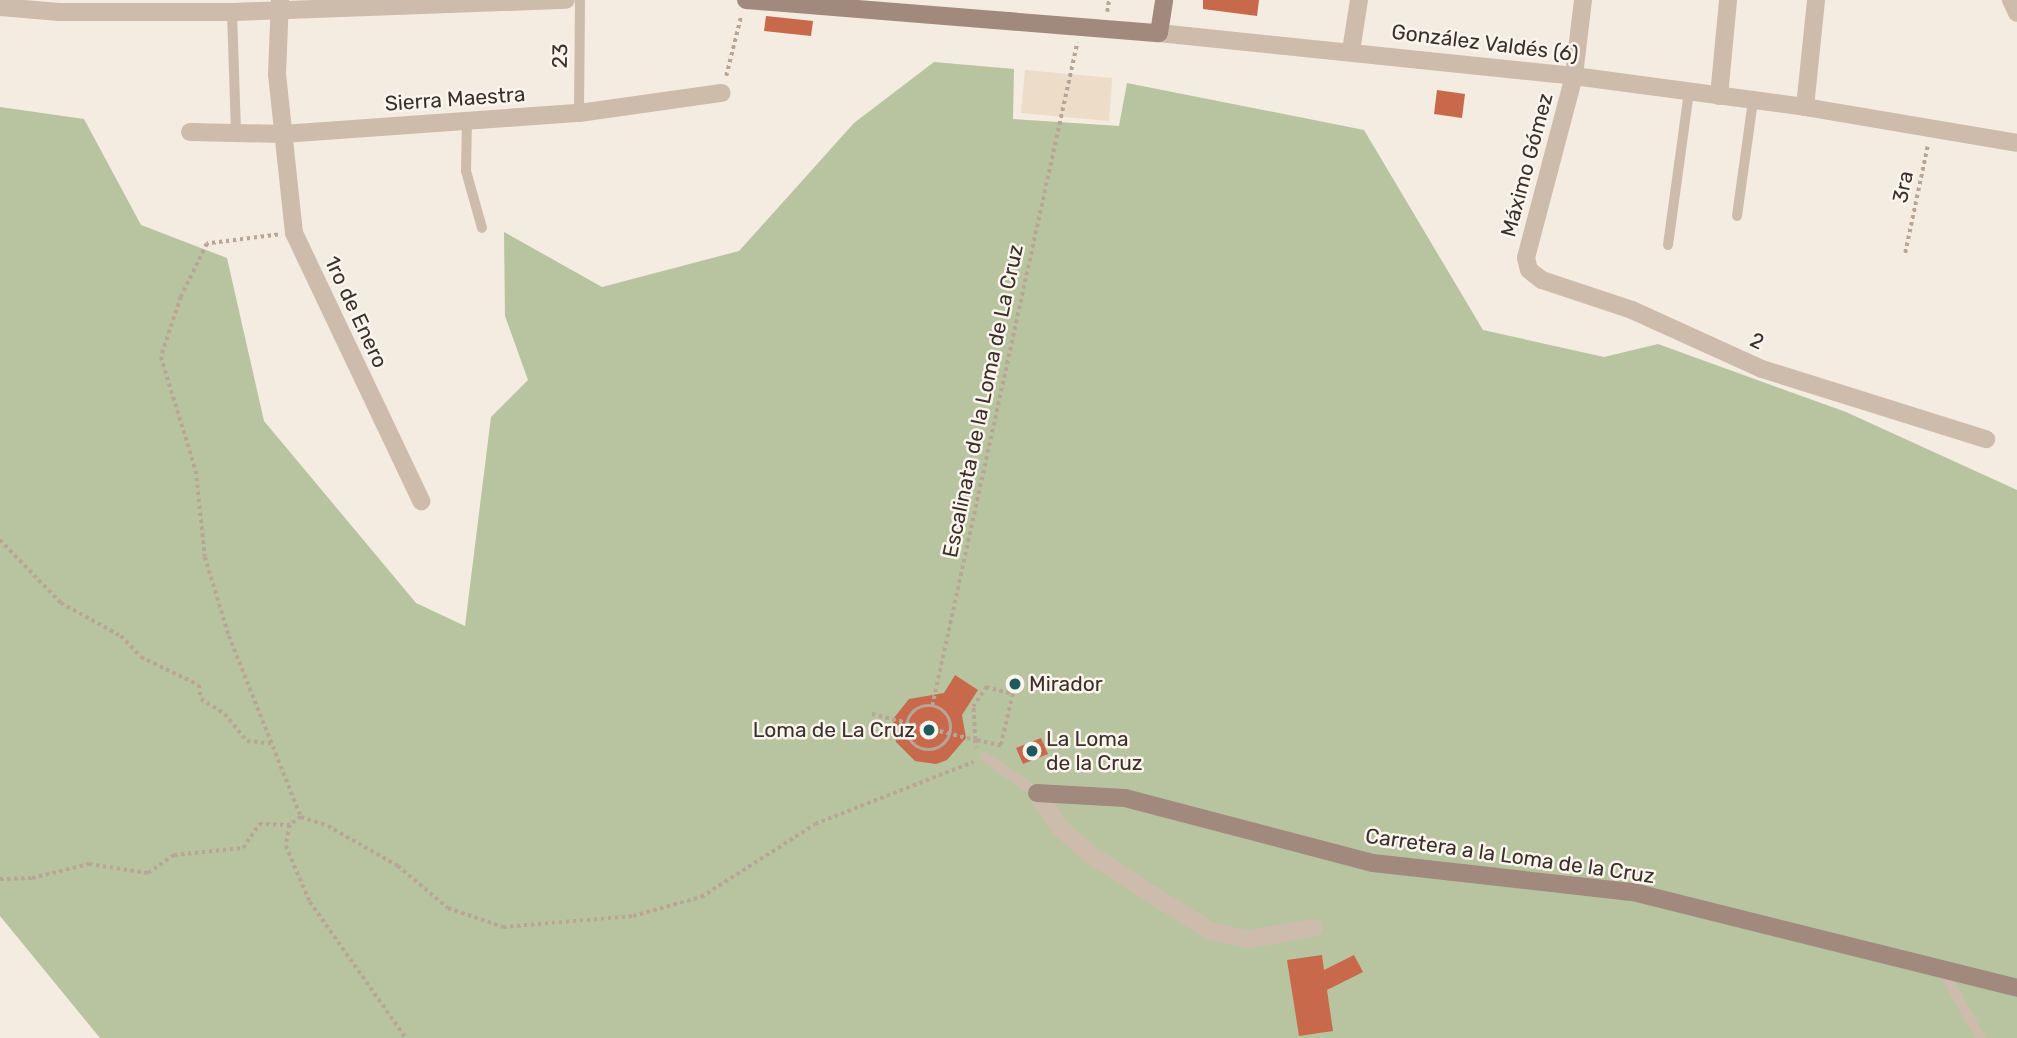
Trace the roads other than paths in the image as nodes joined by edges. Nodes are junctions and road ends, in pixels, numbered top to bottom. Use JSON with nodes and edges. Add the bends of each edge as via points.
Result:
{"nodes":[{"id":1,"x":566,"y":0,"type":"edge"},
{"id":2,"x":580,"y":0,"type":"edge"},
{"id":3,"x":1164,"y":0,"type":"edge"},
{"id":4,"x":1359,"y":0,"type":"edge"},
{"id":5,"x":1583,"y":0,"type":"edge"},
{"id":6,"x":1728,"y":0,"type":"edge"},
{"id":7,"x":1816,"y":0,"type":"edge"},
{"id":8,"x":2011,"y":0,"type":"edge"},
{"id":9,"x":280,"y":3,"type":"edge"},
{"id":10,"x":60,"y":6,"type":"edge"},
{"id":11,"x":0,"y":7,"type":"edge"},
{"id":12,"x":744,"y":7,"type":"edge"},
{"id":13,"x":232,"y":12,"type":"junction"},
{"id":14,"x":2017,"y":13,"type":"edge"},
{"id":15,"x":1159,"y":33,"type":"junction"},
{"id":16,"x":1351,"y":51,"type":"junction"},
{"id":17,"x":1574,"y":76,"type":"junction"},
{"id":18,"x":1689,"y":91,"type":"junction"},
{"id":19,"x":722,"y":93,"type":"road end"},
{"id":20,"x":1719,"y":96,"type":"junction"},
{"id":21,"x":1753,"y":100,"type":"junction"},
{"id":22,"x":1805,"y":107,"type":"junction"},
{"id":23,"x":579,"y":113,"type":"junction"},
{"id":24,"x":467,"y":120,"type":"junction"},
{"id":25,"x":190,"y":132,"type":"dead end"},
{"id":26,"x":283,"y":134,"type":"junction"},
{"id":27,"x":236,"y":135,"type":"junction"},
{"id":28,"x":2017,"y":143,"type":"edge"},
{"id":29,"x":1737,"y":216,"type":"dead end"},
{"id":30,"x":482,"y":228,"type":"dead end"},
{"id":31,"x":1668,"y":245,"type":"dead end"},
{"id":32,"x":1526,"y":258,"type":"joint"},
{"id":33,"x":1986,"y":439,"type":"dead end"},
{"id":34,"x":421,"y":501,"type":"dead end"},
{"id":35,"x":985,"y":757,"type":"road end"},
{"id":36,"x":1037,"y":793,"type":"junction"},
{"id":37,"x":1313,"y":929,"type":"dead end"},
{"id":38,"x":1940,"y":967,"type":"junction"},
{"id":39,"x":2017,"y":988,"type":"edge"},
{"id":40,"x":1981,"y":1038,"type":"edge"}],
"edges":[{"from":1,"to":9,"type":"street"},
{"from":2,"to":23,"type":"lane","name":"23"},
{"from":3,"to":15,"type":"street"},
{"from":4,"to":16,"type":"street"},
{"from":5,"to":17,"type":"street","name":"Máximo Gómez"},
{"from":6,"to":20,"type":"street"},
{"from":7,"to":22,"type":"street"},
{"from":8,"to":14,"type":"street"},
{"from":9,"to":13,"type":"street"},
{"from":9,"to":26,"type":"street","name":"1ro de Enero","via":[[277,74]]},
{"from":10,"to":11,"type":"street"},
{"from":10,"to":13,"type":"street"},
{"from":12,"to":15,"type":"street"},
{"from":13,"to":27,"type":"lane"},
{"from":15,"to":16,"type":"street","name":"González Valdés (6)"},
{"from":16,"to":17,"type":"street","name":"González Valdés (6)"},
{"from":17,"to":18,"type":"street","name":"González Valdés (6)"},
{"from":17,"to":32,"type":"street","name":"Máximo Gómez"},
{"from":18,"to":20,"type":"street","name":"González Valdés (6)"},
{"from":18,"to":31,"type":"lane"},
{"from":19,"to":23,"type":"street","name":"Sierra Maestra"},
{"from":20,"to":21,"type":"street","name":"González Valdés (6)"},
{"from":21,"to":22,"type":"street","name":"González Valdés (6)"},
{"from":21,"to":29,"type":"lane"},
{"from":22,"to":28,"type":"street","name":"González Valdés (6)"},
{"from":23,"to":24,"type":"street","name":"Sierra Maestra"},
{"from":24,"to":26,"type":"street","name":"Sierra Maestra"},
{"from":24,"to":30,"type":"lane","via":[[466,171]]},
{"from":25,"to":27,"type":"street","name":"Sierra Maestra"},
{"from":26,"to":27,"type":"street","name":"Sierra Maestra"},
{"from":26,"to":34,"type":"street","name":"1ro de Enero","via":[[294,233]]},
{"from":32,"to":33,"type":"street","name":"2","via":[[1529,270],[1542,280],[1632,310],[1762,369]]},
{"from":35,"to":36,"type":"lane"},
{"from":36,"to":37,"type":"street","via":[[1059,827],[1089,854],[1210,931],[1249,939]]},
{"from":36,"to":38,"type":"street","name":"Carretera a la Loma de la Cruz","via":[[1125,798],[1373,863],[1633,892]]},
{"from":38,"to":39,"type":"street","name":"Carretera a la Loma de la Cruz"},
{"from":38,"to":40,"type":"lane"}]}
